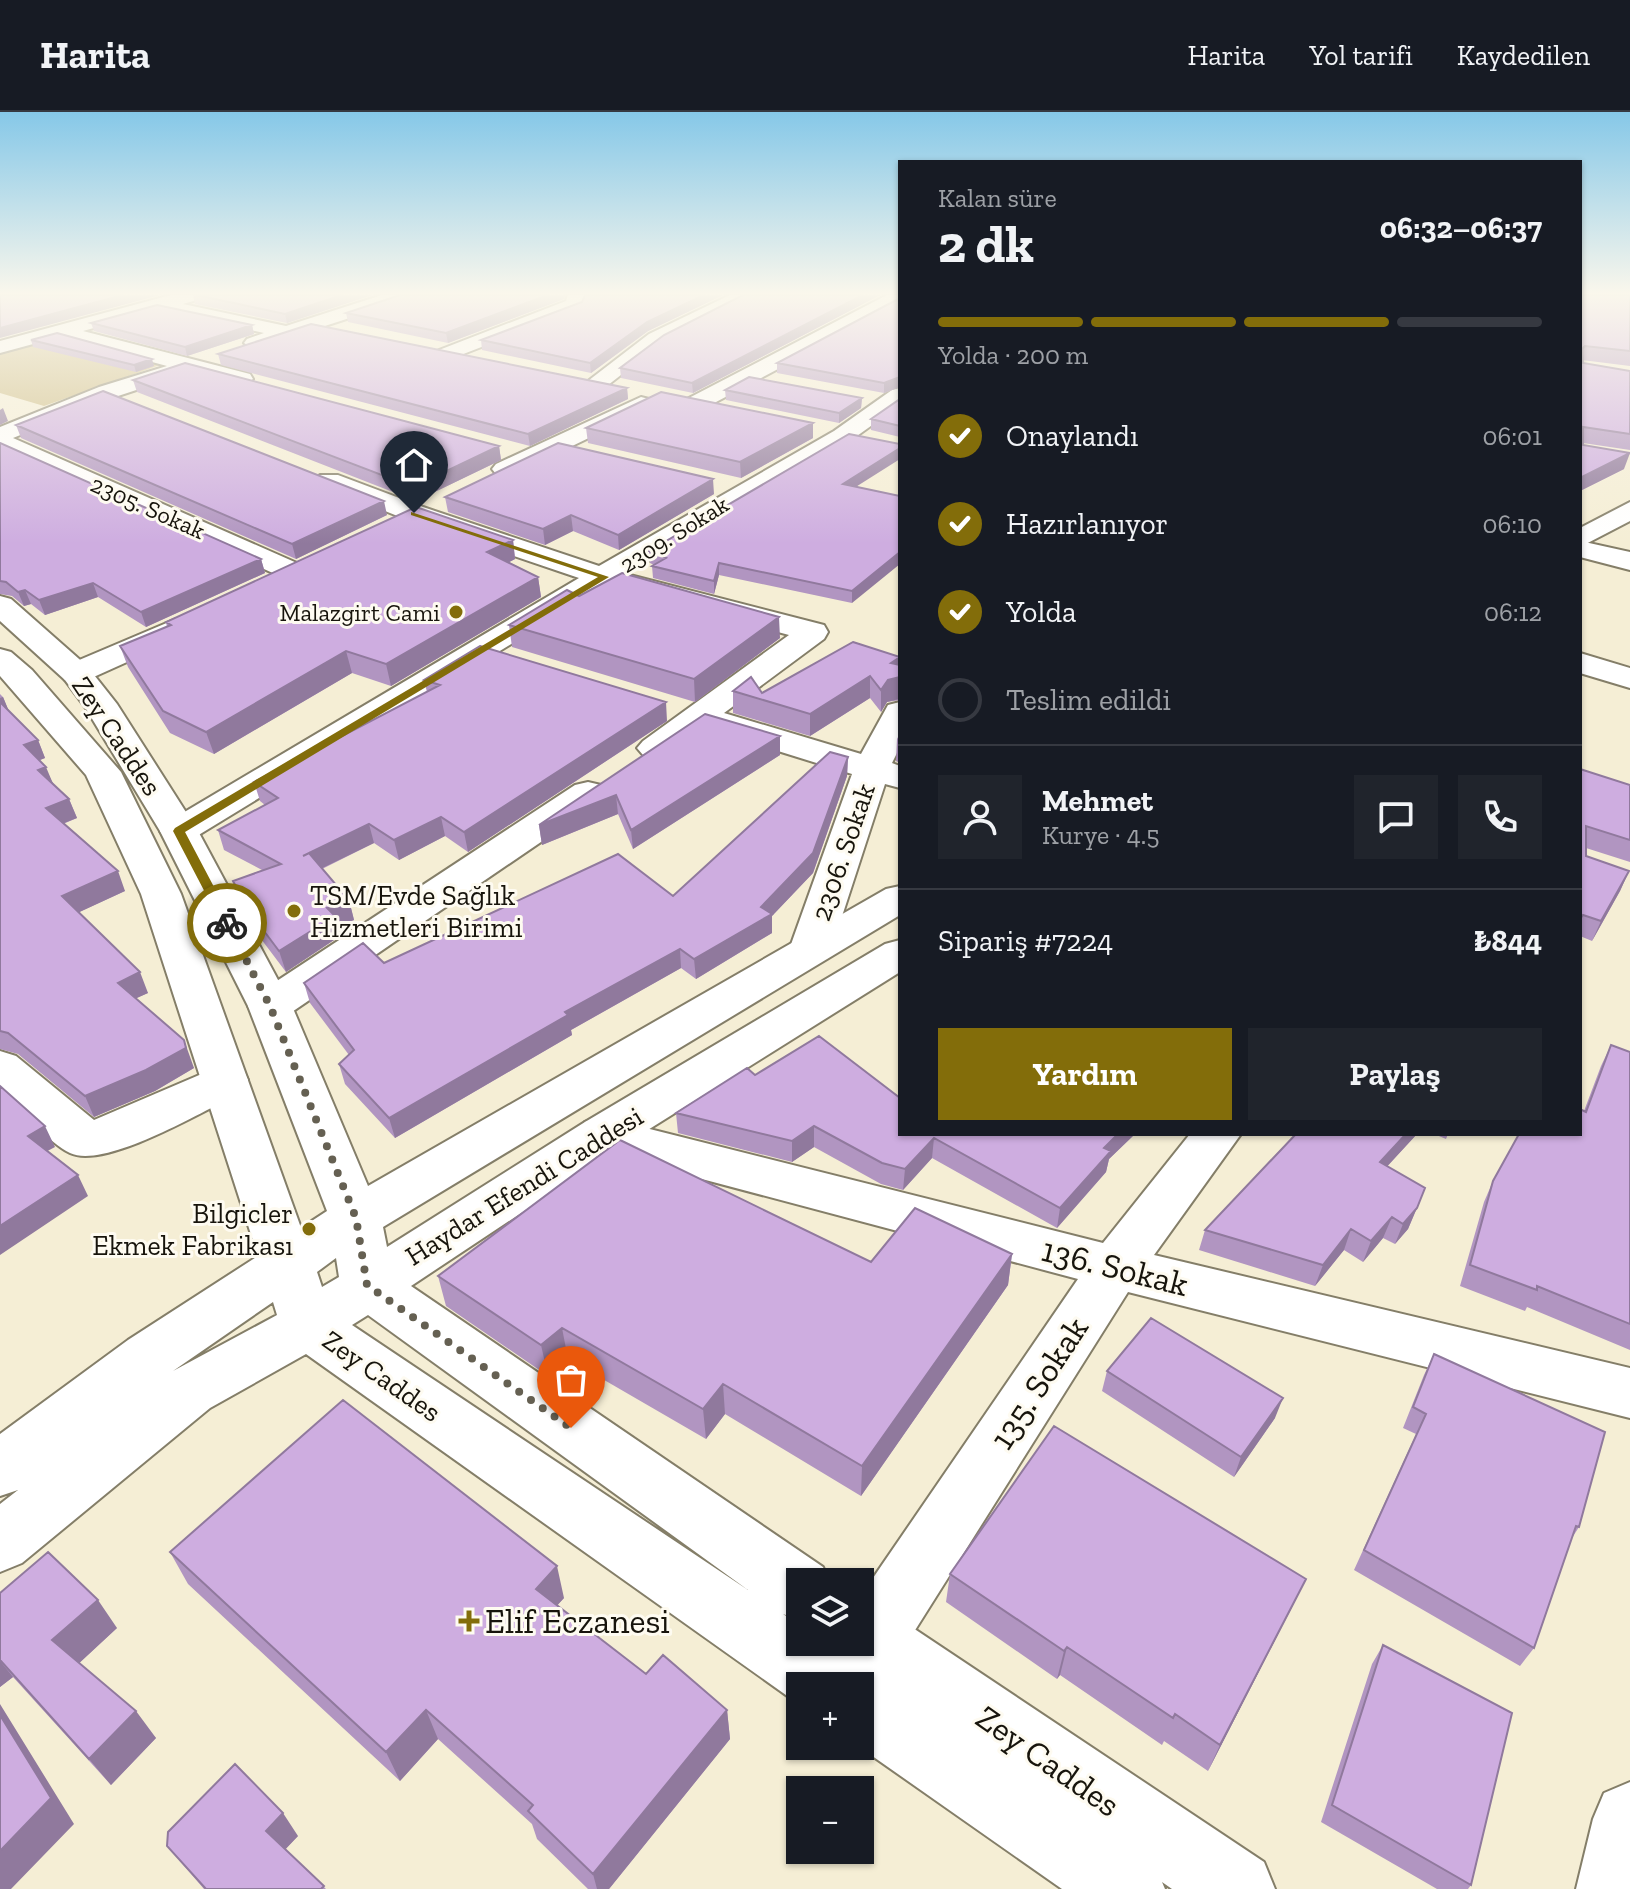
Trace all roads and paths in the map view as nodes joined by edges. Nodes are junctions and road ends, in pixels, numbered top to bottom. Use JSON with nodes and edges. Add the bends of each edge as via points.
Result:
{"nodes":[{"id":1,"x":150,"y":378,"type":"edge"},
{"id":2,"x":239,"y":378,"type":"edge"},
{"id":3,"x":606,"y":378,"type":"edge"},
{"id":4,"x":744,"y":378,"type":"edge"},
{"id":5,"x":751,"y":378,"type":"edge"},
{"id":6,"x":266,"y":385,"type":"edge"},
{"id":7,"x":789,"y":385,"type":"edge"},
{"id":8,"x":107,"y":392,"type":"junction"},
{"id":9,"x":655,"y":398,"type":"junction"},
{"id":10,"x":860,"y":398,"type":"edge"},
{"id":11,"x":894,"y":399,"type":"edge"},
{"id":12,"x":12,"y":402,"type":"dead end"},
{"id":13,"x":693,"y":405,"type":"junction"},
{"id":14,"x":148,"y":409,"type":"edge"},
{"id":15,"x":723,"y":411,"type":"edge"},
{"id":16,"x":49,"y":414,"type":"junction"},
{"id":17,"x":0,"y":435,"type":"edge"},
{"id":18,"x":0,"y":441,"type":"edge"},
{"id":19,"x":493,"y":445,"type":"edge"},
{"id":20,"x":542,"y":452,"type":"junction"},
{"id":21,"x":598,"y":456,"type":"edge"},
{"id":22,"x":304,"y":470,"type":"edge"},
{"id":23,"x":478,"y":482,"type":"edge"},
{"id":24,"x":1630,"y":488,"type":"edge"},
{"id":25,"x":453,"y":495,"type":"edge"},
{"id":26,"x":1630,"y":510,"type":"edge"},
{"id":27,"x":414,"y":513,"type":"junction"},
{"id":28,"x":1582,"y":514,"type":"edge"},
{"id":29,"x":388,"y":527,"type":"edge"},
{"id":30,"x":1582,"y":538,"type":"edge"},
{"id":31,"x":1582,"y":549,"type":"edge"},
{"id":32,"x":322,"y":560,"type":"edge"},
{"id":33,"x":1630,"y":561,"type":"edge"},
{"id":34,"x":296,"y":573,"type":"junction"},
{"id":35,"x":605,"y":577,"type":"junction"},
{"id":36,"x":269,"y":585,"type":"edge"},
{"id":37,"x":0,"y":605,"type":"edge"},
{"id":38,"x":200,"y":617,"type":"edge"},
{"id":39,"x":480,"y":650,"type":"junction"},
{"id":40,"x":0,"y":659,"type":"edge"},
{"id":41,"x":524,"y":664,"type":"edge"},
{"id":42,"x":1582,"y":664,"type":"edge"},
{"id":43,"x":76,"y":673,"type":"junction"},
{"id":44,"x":1630,"y":678,"type":"edge"},
{"id":45,"x":657,"y":704,"type":"edge"},
{"id":46,"x":701,"y":717,"type":"junction"},
{"id":47,"x":898,"y":721,"type":"edge"},
{"id":48,"x":886,"y":772,"type":"edge"},
{"id":49,"x":179,"y":831,"type":"junction"},
{"id":50,"x":898,"y":899,"type":"edge"},
{"id":51,"x":810,"y":950,"type":"junction"},
{"id":52,"x":898,"y":954,"type":"edge"},
{"id":53,"x":270,"y":1006,"type":"junction"},
{"id":54,"x":0,"y":1067,"type":"edge"},
{"id":55,"x":225,"y":1080,"type":"junction"},
{"id":56,"x":602,"y":1135,"type":"junction"},
{"id":57,"x":1215,"y":1136,"type":"edge"},
{"id":58,"x":356,"y":1218,"type":"junction"},
{"id":59,"x":285,"y":1265,"type":"junction"},
{"id":60,"x":1115,"y":1267,"type":"junction"},
{"id":61,"x":367,"y":1285,"type":"junction"},
{"id":62,"x":308,"y":1325,"type":"junction"},
{"id":63,"x":1630,"y":1393,"type":"edge"},
{"id":64,"x":0,"y":1469,"type":"edge"},
{"id":65,"x":0,"y":1542,"type":"edge"},
{"id":66,"x":786,"y":1579,"type":"edge"},
{"id":67,"x":786,"y":1611,"type":"edge"},
{"id":68,"x":874,"y":1622,"type":"edge"},
{"id":69,"x":860,"y":1656,"type":"edge"},
{"id":70,"x":874,"y":1716,"type":"edge"},
{"id":71,"x":1630,"y":1819,"type":"edge"},
{"id":72,"x":1096,"y":1880,"type":"edge"},
{"id":73,"x":1237,"y":1889,"type":"edge"},
{"id":74,"x":1614,"y":1889,"type":"edge"}],
"edges":[{"from":1,"to":8,"type":"street"},
{"from":2,"to":6,"type":"street"},
{"from":3,"to":9,"type":"street","via":[[594,388]]},
{"from":4,"to":13,"type":"street"},
{"from":5,"to":7,"type":"street"},
{"from":8,"to":14,"type":"street"},
{"from":8,"to":16,"type":"street"},
{"from":9,"to":13,"type":"street"},
{"from":9,"to":20,"type":"street"},
{"from":10,"to":11,"type":"street"},
{"from":11,"to":35,"type":"street","name":"2309. Sokak","via":[[842,436],[730,487]]},
{"from":12,"to":16,"type":"street"},
{"from":13,"to":15,"type":"street"},
{"from":16,"to":17,"type":"street"},
{"from":18,"to":34,"type":"street","name":"2305. Sokak"},
{"from":19,"to":20,"type":"street"},
{"from":20,"to":21,"type":"street"},
{"from":20,"to":23,"type":"street"},
{"from":22,"to":27,"type":"street"},
{"from":24,"to":28,"type":"street"},
{"from":25,"to":27,"type":"street"},
{"from":26,"to":30,"type":"street"},
{"from":27,"to":29,"type":"street"},
{"from":27,"to":35,"type":"street"},
{"from":31,"to":33,"type":"street"},
{"from":32,"to":34,"type":"street"},
{"from":34,"to":36,"type":"street"},
{"from":35,"to":39,"type":"street","name":"2309. Sokak"},
{"from":35,"to":46,"type":"street","via":[[813,632]]},
{"from":37,"to":43,"type":"street","name":"Zey Caddes"},
{"from":38,"to":43,"type":"street"},
{"from":39,"to":41,"type":"street"},
{"from":39,"to":49,"type":"street","name":"2309. Sokak"},
{"from":40,"to":55,"type":"street","name":"Zey Caddes","via":[[103,772],[161,894]]},
{"from":42,"to":44,"type":"street"},
{"from":43,"to":49,"type":"street","name":"Zey Caddes"},
{"from":45,"to":46,"type":"street"},
{"from":46,"to":48,"type":"street"},
{"from":46,"to":53,"type":"street"},
{"from":47,"to":48,"type":"street","name":"2306. Sokak"},
{"from":48,"to":51,"type":"street","name":"2306. Sokak"},
{"from":49,"to":53,"type":"street","name":"Zey Caddes"},
{"from":50,"to":51,"type":"street","name":"Haydar Efendi Caddesi"},
{"from":51,"to":58,"type":"street","name":"Haydar Efendi Caddesi"},
{"from":52,"to":56,"type":"street","name":"Haydar Efendi Caddesi"},
{"from":53,"to":58,"type":"street","name":"Zey Caddes"},
{"from":54,"to":55,"type":"street","via":[[86,1140],[118,1132]]},
{"from":55,"to":59,"type":"street","name":"Zey Caddes"},
{"from":56,"to":60,"type":"street","name":"136. Sokak"},
{"from":56,"to":61,"type":"street","name":"Haydar Efendi Caddesi"},
{"from":57,"to":60,"type":"street","name":"135. Sokak"},
{"from":58,"to":59,"type":"street","name":"Haydar Efendi Caddesi"},
{"from":58,"to":61,"type":"street","name":"Zey Caddes"},
{"from":59,"to":62,"type":"street","name":"Zey Caddes"},
{"from":59,"to":64,"type":"street","name":"Haydar Efendi Caddesi","via":[[148,1357]]},
{"from":60,"to":63,"type":"street","name":"136. Sokak"},
{"from":60,"to":68,"type":"street","name":"135. Sokak"},
{"from":61,"to":62,"type":"street","name":"Haydar Efendi Caddesi"},
{"from":61,"to":66,"type":"street"},
{"from":62,"to":65,"type":"street","name":"Haydar Efendi Caddesi","via":[[190,1390]]},
{"from":62,"to":67,"type":"street","name":"Zey Caddes"},
{"from":69,"to":73,"type":"street","name":"Zey Caddes"},
{"from":70,"to":72,"type":"street","name":"Zey Caddes"},
{"from":71,"to":74,"type":"street"}]}
